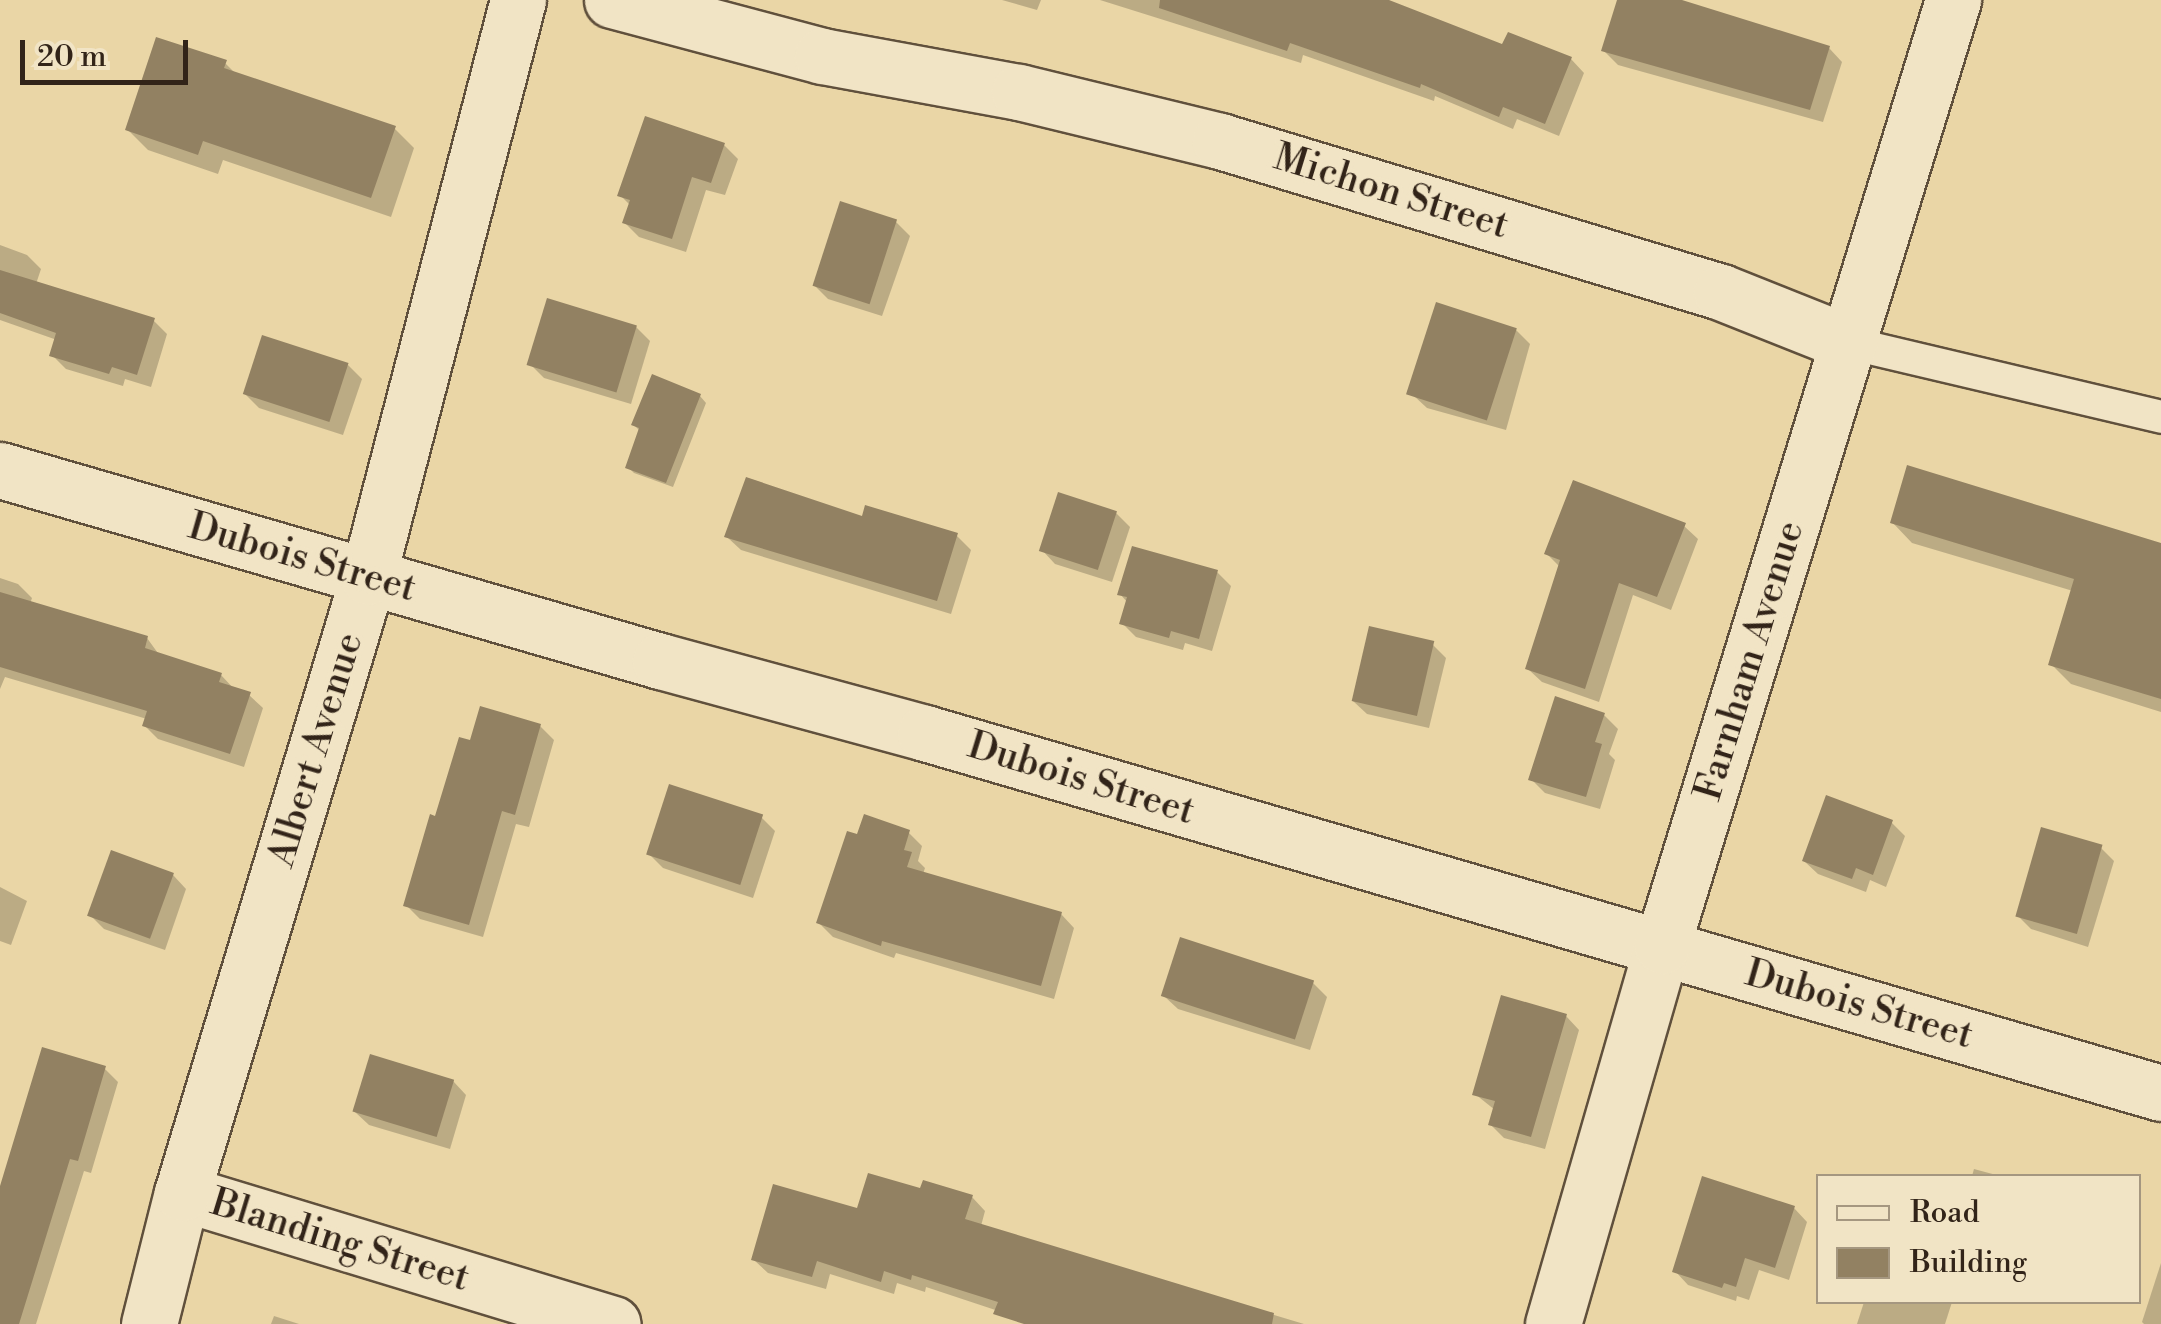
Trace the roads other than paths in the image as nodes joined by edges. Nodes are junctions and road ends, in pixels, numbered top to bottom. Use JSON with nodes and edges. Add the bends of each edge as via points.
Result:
{"nodes":[{"id":1,"x":518,"y":0,"type":"edge"},
{"id":2,"x":612,"y":0,"type":"edge"},
{"id":3,"x":1952,"y":0,"type":"edge"},
{"id":4,"x":1849,"y":344,"type":"junction"},
{"id":5,"x":2161,"y":418,"type":"edge"},
{"id":6,"x":0,"y":470,"type":"edge"},
{"id":7,"x":368,"y":577,"type":"junction"},
{"id":8,"x":1662,"y":946,"type":"junction"},
{"id":9,"x":2161,"y":1094,"type":"edge"},
{"id":10,"x":182,"y":1192,"type":"junction"},
{"id":11,"x":148,"y":1324,"type":"edge"},
{"id":12,"x":612,"y":1324,"type":"edge"},
{"id":13,"x":1553,"y":1324,"type":"edge"}],
"edges":[{"from":1,"to":7,"type":"street","name":"Albert Avenue"},
{"from":2,"to":4,"type":"street","name":"Michon Street","via":[[822,56],[1018,92],[1220,141],[1721,292]]},
{"from":3,"to":4,"type":"street","name":"Farnham Avenue"},
{"from":4,"to":5,"type":"lane","name":"Michon Street"},
{"from":4,"to":8,"type":"street","name":"Farnham Avenue"},
{"from":6,"to":7,"type":"street","name":"Dubois Street"},
{"from":7,"to":8,"type":"street","name":"Dubois Street"},
{"from":7,"to":10,"type":"street","name":"Albert Avenue"},
{"from":8,"to":9,"type":"street","name":"Dubois Street"},
{"from":8,"to":13,"type":"street","name":"Farnham Avenue"},
{"from":10,"to":11,"type":"street","name":"Albert Avenue"},
{"from":10,"to":12,"type":"street","name":"Blanding Street"}]}
